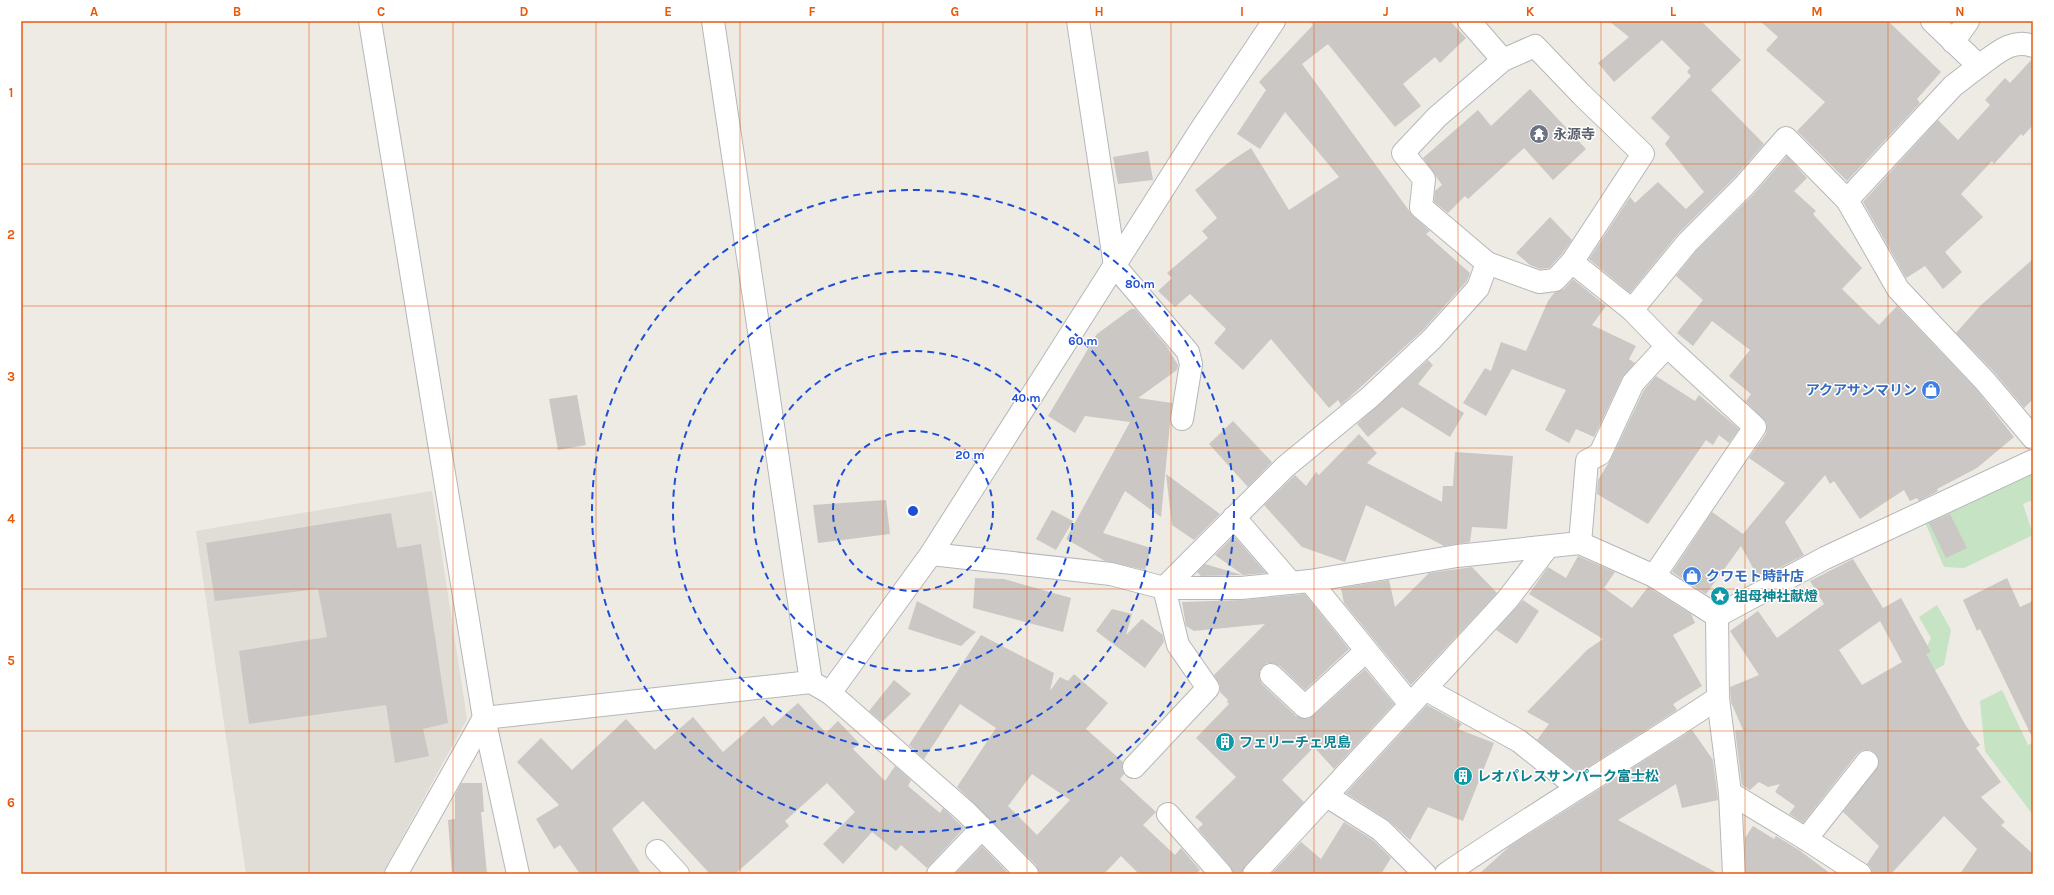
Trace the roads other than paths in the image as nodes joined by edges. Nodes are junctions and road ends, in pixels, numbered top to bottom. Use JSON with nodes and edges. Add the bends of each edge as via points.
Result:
{"nodes":[{"id":1,"x":370,"y":21,"type":"edge"},
{"id":2,"x":713,"y":21,"type":"edge"},
{"id":3,"x":1078,"y":21,"type":"edge"},
{"id":4,"x":1274,"y":21,"type":"edge"},
{"id":5,"x":1469,"y":21,"type":"edge"},
{"id":6,"x":1932,"y":21,"type":"edge"},
{"id":7,"x":1968,"y":21,"type":"edge"},
{"id":8,"x":1953,"y":42,"type":"junction"},
{"id":9,"x":2033,"y":46,"type":"edge"},
{"id":10,"x":1503,"y":60,"type":"junction"},
{"id":11,"x":1979,"y":66,"type":"junction"},
{"id":12,"x":1847,"y":200,"type":"junction"},
{"id":13,"x":1572,"y":262,"type":"junction"},
{"id":14,"x":1488,"y":263,"type":"junction"},
{"id":15,"x":1115,"y":266,"type":"junction"},
{"id":16,"x":1632,"y":310,"type":"junction"},
{"id":17,"x":1667,"y":346,"type":"junction"},
{"id":18,"x":1182,"y":419,"type":"dead end"},
{"id":19,"x":2033,"y":438,"type":"edge"},
{"id":20,"x":2033,"y":461,"type":"edge"},
{"id":21,"x":1234,"y":517,"type":"junction"},
{"id":22,"x":1580,"y":544,"type":"junction"},
{"id":23,"x":1547,"y":548,"type":"junction"},
{"id":24,"x":931,"y":554,"type":"junction"},
{"id":25,"x":1654,"y":576,"type":"junction"},
{"id":26,"x":1301,"y":582,"type":"junction"},
{"id":27,"x":1164,"y":588,"type":"junction"},
{"id":28,"x":1717,"y":616,"type":"junction"},
{"id":29,"x":1366,"y":651,"type":"junction"},
{"id":30,"x":1271,"y":675,"type":"dead end"},
{"id":31,"x":811,"y":682,"type":"junction"},
{"id":32,"x":1425,"y":689,"type":"junction"},
{"id":33,"x":830,"y":693,"type":"junction"},
{"id":34,"x":1718,"y":698,"type":"junction"},
{"id":35,"x":1410,"y":704,"type":"junction"},
{"id":36,"x":484,"y":718,"type":"junction"},
{"id":37,"x":1867,"y":762,"type":"dead end"},
{"id":38,"x":1134,"y":767,"type":"dead end"},
{"id":39,"x":1578,"y":788,"type":"junction"},
{"id":40,"x":1730,"y":793,"type":"junction"},
{"id":41,"x":1327,"y":796,"type":"junction"},
{"id":42,"x":1168,"y":814,"type":"dead end"},
{"id":43,"x":982,"y":828,"type":"junction"},
{"id":44,"x":1806,"y":839,"type":"junction"},
{"id":45,"x":657,"y":851,"type":"dead end"},
{"id":46,"x":1452,"y":872,"type":"edge"},
{"id":47,"x":396,"y":874,"type":"edge"},
{"id":48,"x":518,"y":874,"type":"edge"},
{"id":49,"x":678,"y":874,"type":"edge"},
{"id":50,"x":938,"y":874,"type":"edge"},
{"id":51,"x":1027,"y":874,"type":"edge"},
{"id":52,"x":1221,"y":874,"type":"edge"},
{"id":53,"x":1254,"y":874,"type":"edge"},
{"id":54,"x":1425,"y":874,"type":"edge"},
{"id":55,"x":1734,"y":874,"type":"edge"},
{"id":56,"x":1860,"y":874,"type":"edge"}],
"edges":[{"from":1,"to":36,"type":"street"},
{"from":2,"to":31,"type":"street"},
{"from":3,"to":15,"type":"street"},
{"from":4,"to":15,"type":"street","via":[[1200,131]]},
{"from":5,"to":10,"type":"street"},
{"from":6,"to":8,"type":"street"},
{"from":7,"to":8,"type":"street"},
{"from":8,"to":11,"type":"street"},
{"from":9,"to":11,"type":"street","via":[[2009,45]]},
{"from":10,"to":13,"type":"street","via":[[1535,46],[1643,154]]},
{"from":10,"to":14,"type":"street","via":[[1437,117],[1403,153],[1424,179],[1421,207]]},
{"from":11,"to":12,"type":"street","via":[[1952,86]]},
{"from":12,"to":16,"type":"street","via":[[1786,138],[1744,186],[1687,243]]},
{"from":12,"to":19,"type":"street","via":[[1898,289],[1986,381]]},
{"from":13,"to":14,"type":"street","via":[[1555,280],[1539,282]]},
{"from":13,"to":16,"type":"street"},
{"from":14,"to":21,"type":"street","via":[[1478,288],[1432,339],[1370,397],[1285,467]]},
{"from":15,"to":18,"type":"street","via":[[1188,352],[1191,364]]},
{"from":15,"to":24,"type":"street"},
{"from":16,"to":17,"type":"street"},
{"from":17,"to":22,"type":"street","via":[[1633,383],[1600,454],[1587,461]]},
{"from":17,"to":25,"type":"street","via":[[1755,427]]},
{"from":20,"to":28,"type":"street","via":[[1825,558]]},
{"from":21,"to":26,"type":"street"},
{"from":21,"to":27,"type":"street"},
{"from":22,"to":23,"type":"street"},
{"from":22,"to":25,"type":"street"},
{"from":23,"to":26,"type":"street","via":[[1457,556]]},
{"from":23,"to":32,"type":"street","via":[[1506,600]]},
{"from":24,"to":27,"type":"street","via":[[1111,574]]},
{"from":24,"to":33,"type":"street"},
{"from":25,"to":28,"type":"street"},
{"from":26,"to":27,"type":"street","via":[[1241,588]]},
{"from":26,"to":29,"type":"street"},
{"from":27,"to":38,"type":"street","via":[[1178,645],[1208,688]]},
{"from":28,"to":34,"type":"street"},
{"from":29,"to":30,"type":"street","via":[[1305,707]]},
{"from":29,"to":35,"type":"street"},
{"from":31,"to":33,"type":"street"},
{"from":31,"to":36,"type":"street"},
{"from":32,"to":35,"type":"street"},
{"from":32,"to":39,"type":"street","via":[[1519,741]]},
{"from":33,"to":43,"type":"street"},
{"from":34,"to":39,"type":"street"},
{"from":34,"to":40,"type":"street"},
{"from":35,"to":41,"type":"street"},
{"from":36,"to":47,"type":"street"},
{"from":36,"to":48,"type":"street"},
{"from":37,"to":44,"type":"street"},
{"from":39,"to":46,"type":"street"},
{"from":40,"to":44,"type":"street"},
{"from":40,"to":55,"type":"street"},
{"from":41,"to":53,"type":"street"},
{"from":41,"to":54,"type":"street","via":[[1381,830]]},
{"from":42,"to":52,"type":"street"},
{"from":43,"to":50,"type":"street"},
{"from":43,"to":51,"type":"street"},
{"from":44,"to":56,"type":"street"},
{"from":45,"to":49,"type":"street"}]}
